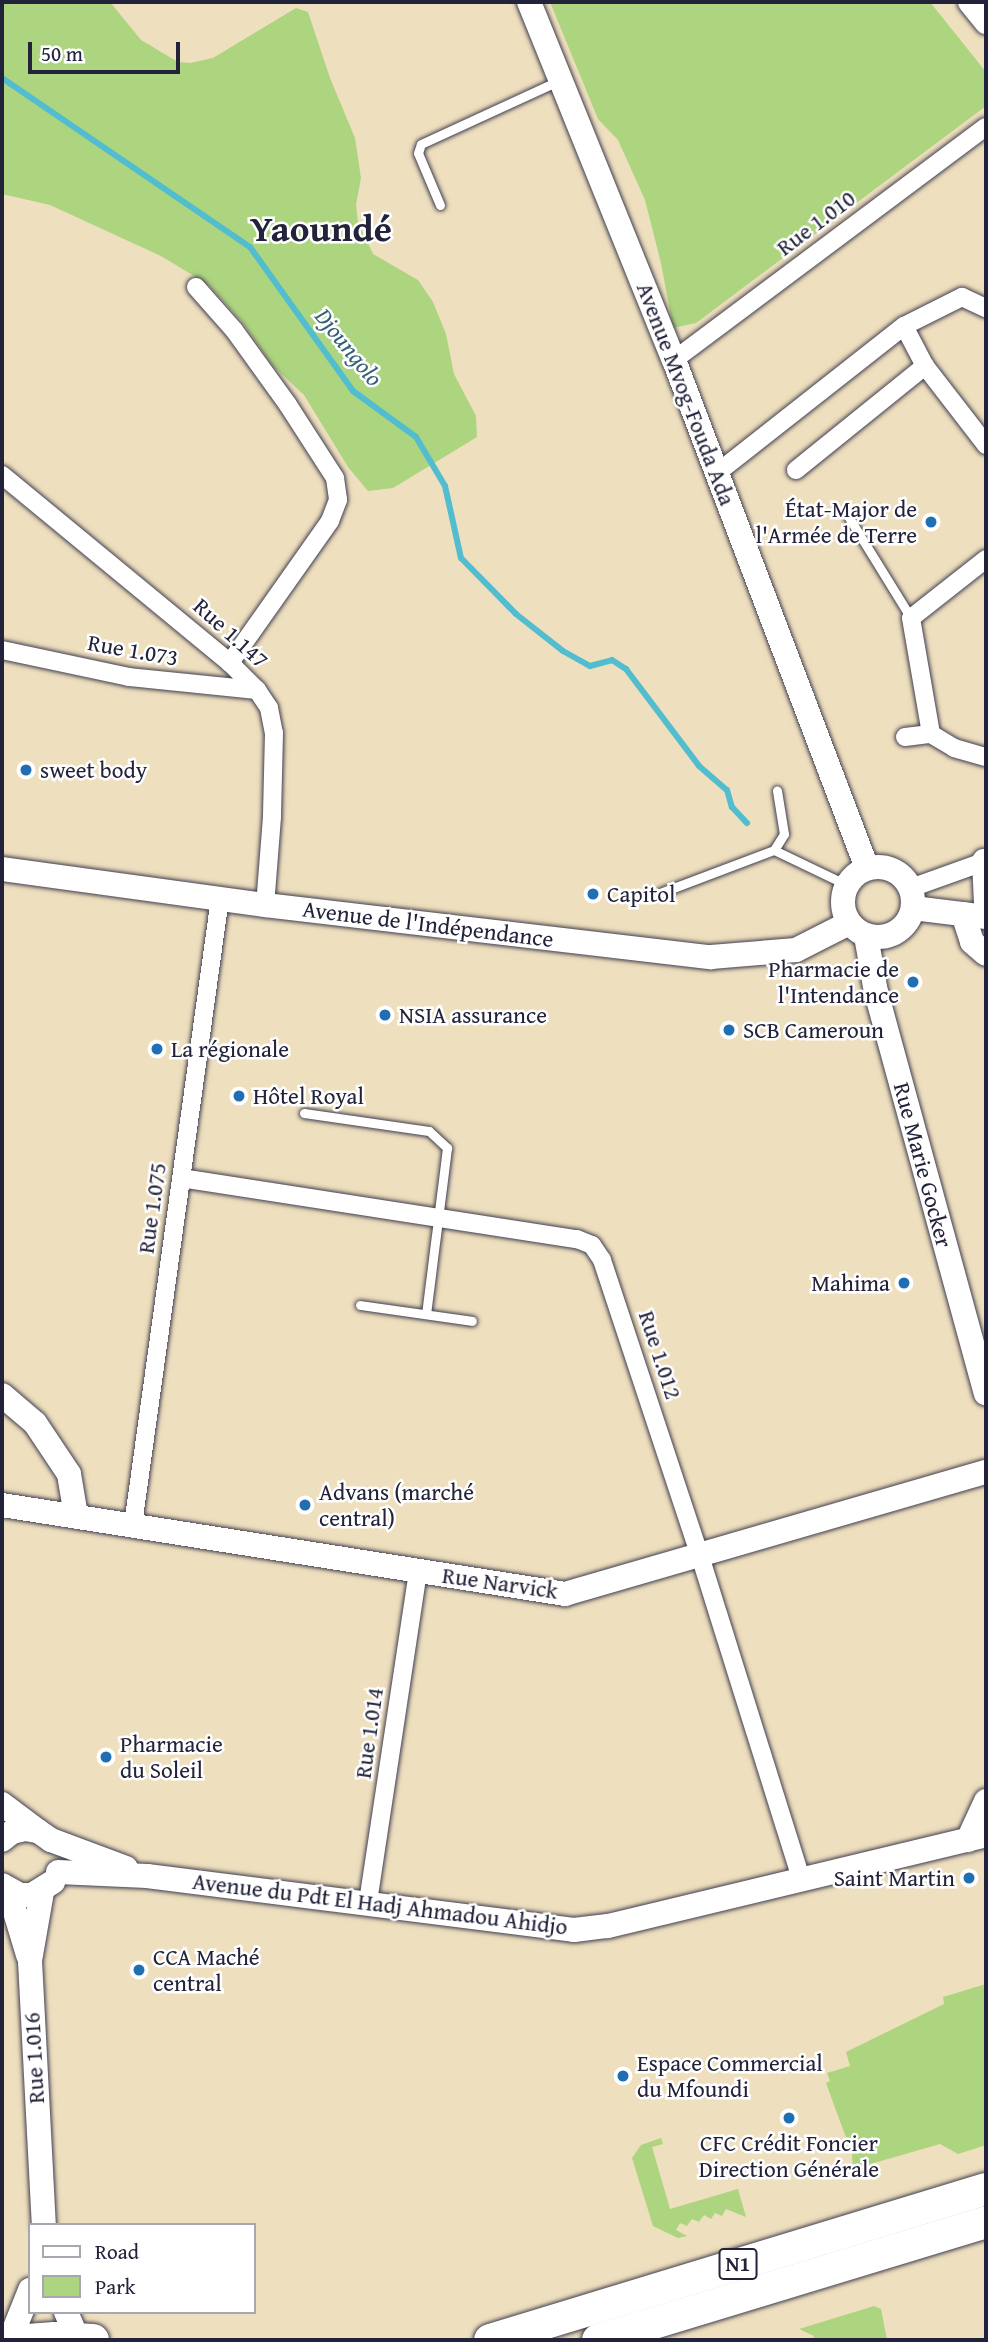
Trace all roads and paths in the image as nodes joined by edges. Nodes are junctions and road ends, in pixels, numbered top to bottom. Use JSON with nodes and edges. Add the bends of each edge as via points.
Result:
{"nodes":[{"id":1,"x":529,"y":2,"type":"edge"},
{"id":2,"x":970,"y":2,"type":"edge"},
{"id":3,"x":986,"y":22,"type":"edge"},
{"id":4,"x":562,"y":80,"type":"junction"},
{"id":5,"x":986,"y":127,"type":"edge"},
{"id":6,"x":440,"y":205,"type":"dead end"},
{"id":7,"x":196,"y":287,"type":"dead end"},
{"id":8,"x":986,"y":308,"type":"edge"},
{"id":9,"x":904,"y":326,"type":"junction"},
{"id":10,"x":674,"y":360,"type":"junction"},
{"id":11,"x":925,"y":366,"type":"junction"},
{"id":12,"x":986,"y":445,"type":"edge"},
{"id":13,"x":796,"y":470,"type":"dead end"},
{"id":14,"x":717,"y":472,"type":"junction"},
{"id":15,"x":2,"y":475,"type":"edge"},
{"id":16,"x":848,"y":516,"type":"dead end"},
{"id":17,"x":986,"y":559,"type":"edge"},
{"id":18,"x":911,"y":618,"type":"junction"},
{"id":19,"x":2,"y":650,"type":"edge"},
{"id":20,"x":230,"y":663,"type":"junction"},
{"id":21,"x":257,"y":690,"type":"junction"},
{"id":22,"x":931,"y":734,"type":"junction"},
{"id":23,"x":905,"y":737,"type":"dead end"},
{"id":24,"x":986,"y":757,"type":"edge"},
{"id":25,"x":777,"y":791,"type":"dead end"},
{"id":26,"x":774,"y":850,"type":"junction"},
{"id":27,"x":985,"y":861,"type":"edge"},
{"id":28,"x":867,"y":868,"type":"junction"},
{"id":29,"x":2,"y":869,"type":"edge"},
{"id":30,"x":847,"y":885,"type":"junction"},
{"id":31,"x":660,"y":893,"type":"dead end"},
{"id":32,"x":220,"y":898,"type":"junction"},
{"id":33,"x":910,"y":899,"type":"junction"},
{"id":34,"x":986,"y":903,"type":"edge"},
{"id":35,"x":265,"y":905,"type":"junction"},
{"id":36,"x":975,"y":915,"type":"edge"},
{"id":37,"x":858,"y":929,"type":"junction"},
{"id":38,"x":986,"y":954,"type":"edge"},
{"id":39,"x":304,"y":1113,"type":"dead end"},
{"id":40,"x":181,"y":1178,"type":"junction"},
{"id":41,"x":438,"y":1219,"type":"junction"},
{"id":42,"x":360,"y":1306,"type":"dead end"},
{"id":43,"x":426,"y":1314,"type":"junction"},
{"id":44,"x":472,"y":1321,"type":"dead end"},
{"id":45,"x":986,"y":1393,"type":"edge"},
{"id":46,"x":2,"y":1395,"type":"edge"},
{"id":47,"x":986,"y":1472,"type":"edge"},
{"id":48,"x":2,"y":1505,"type":"edge"},
{"id":49,"x":76,"y":1516,"type":"junction"},
{"id":50,"x":133,"y":1525,"type":"junction"},
{"id":51,"x":700,"y":1556,"type":"junction"},
{"id":52,"x":418,"y":1570,"type":"junction"},
{"id":53,"x":986,"y":1801,"type":"edge"},
{"id":54,"x":2,"y":1804,"type":"edge"},
{"id":55,"x":44,"y":1835,"type":"junction"},
{"id":56,"x":7,"y":1836,"type":"edge"},
{"id":57,"x":977,"y":1837,"type":"edge"},
{"id":58,"x":58,"y":1872,"type":"junction"},
{"id":59,"x":147,"y":1875,"type":"junction"},
{"id":60,"x":802,"y":1881,"type":"junction"},
{"id":61,"x":6,"y":1888,"type":"edge"},
{"id":62,"x":42,"y":1892,"type":"junction"},
{"id":63,"x":368,"y":1902,"type":"junction"},
{"id":64,"x":30,"y":1961,"type":"junction"},
{"id":65,"x":986,"y":2189,"type":"edge"},
{"id":66,"x":42,"y":2222,"type":"edge"},
{"id":67,"x":986,"y":2222,"type":"edge"},
{"id":68,"x":28,"y":2295,"type":"edge"},
{"id":69,"x":79,"y":2330,"type":"edge"},
{"id":70,"x":10,"y":2340,"type":"edge"},
{"id":71,"x":27,"y":2340,"type":"edge"},
{"id":72,"x":490,"y":2340,"type":"edge"},
{"id":73,"x":598,"y":2340,"type":"edge"}],
"edges":[{"from":1,"to":4,"type":"main road","name":"Avenue Mvog-Fouda Ada"},
{"from":2,"to":3,"type":"main road"},
{"from":4,"to":6,"type":"lane","via":[[421,144],[418,153]]},
{"from":4,"to":10,"type":"main road","name":"Avenue Mvog-Fouda Ada"},
{"from":5,"to":10,"type":"street","name":"Rue 1.010"},
{"from":7,"to":20,"type":"street","via":[[234,330],[288,405],[335,478],[338,500],[330,521]]},
{"from":8,"to":9,"type":"street","via":[[962,297]]},
{"from":9,"to":11,"type":"street"},
{"from":9,"to":14,"type":"street"},
{"from":10,"to":14,"type":"main road","name":"Avenue Mvog-Fouda Ada"},
{"from":11,"to":12,"type":"street"},
{"from":11,"to":13,"type":"street"},
{"from":14,"to":28,"type":"main road","name":"Avenue Mvog-Fouda Ada"},
{"from":15,"to":20,"type":"street","name":"Rue 1.147"},
{"from":16,"to":18,"type":"lane"},
{"from":17,"to":18,"type":"street"},
{"from":18,"to":22,"type":"street"},
{"from":19,"to":21,"type":"street","name":"Rue 1.073","via":[[128,677]]},
{"from":20,"to":21,"type":"street","name":"Rue 1.147"},
{"from":21,"to":35,"type":"street","name":"Rue 1.147","via":[[269,708],[274,733]]},
{"from":22,"to":23,"type":"street"},
{"from":22,"to":24,"type":"street","via":[[954,748]]},
{"from":25,"to":26,"type":"lane","via":[[783,834]]},
{"from":26,"to":30,"type":"lane"},
{"from":26,"to":31,"type":"lane"},
{"from":27,"to":33,"type":"street"},
{"from":27,"to":34,"type":"main road"},
{"from":28,"to":30,"type":"main road"},
{"from":28,"to":33,"type":"main road","via":[[890,868],[907,881]]},
{"from":29,"to":32,"type":"main road","name":"Avenue de l'Indépendance"},
{"from":30,"to":37,"type":"main road","via":[[843,900]]},
{"from":32,"to":35,"type":"main road","name":"Avenue de l'Indépendance"},
{"from":32,"to":40,"type":"street","name":"Rue 1.075"},
{"from":33,"to":36,"type":"main road"},
{"from":33,"to":37,"type":"main road","via":[[907,922],[893,934]]},
{"from":35,"to":37,"type":"main road","name":"Avenue de l'Indépendance","via":[[711,957],[796,950]]},
{"from":36,"to":38,"type":"main road","via":[[972,942]]},
{"from":37,"to":45,"type":"main road","name":"Rue Marie Gocker"},
{"from":39,"to":41,"type":"lane","via":[[429,1131],[447,1148]]},
{"from":40,"to":41,"type":"street","name":"Rue 1.012"},
{"from":40,"to":50,"type":"street","name":"Rue 1.075"},
{"from":41,"to":43,"type":"lane"},
{"from":41,"to":51,"type":"street","name":"Rue 1.012","via":[[592,1245],[602,1260]]},
{"from":42,"to":43,"type":"lane"},
{"from":43,"to":44,"type":"lane"},
{"from":46,"to":49,"type":"main road","via":[[35,1423],[69,1474]]},
{"from":47,"to":51,"type":"main road","name":"Rue Narvick"},
{"from":48,"to":49,"type":"main road","name":"Rue Narvick"},
{"from":49,"to":50,"type":"main road","name":"Rue Narvick"},
{"from":50,"to":52,"type":"main road","name":"Rue Narvick"},
{"from":51,"to":52,"type":"main road","name":"Rue Narvick","via":[[565,1594]]},
{"from":51,"to":60,"type":"street","name":"Rue 1.012"},
{"from":52,"to":63,"type":"street","name":"Rue 1.014"},
{"from":53,"to":57,"type":"main road"},
{"from":54,"to":55,"type":"main road"},
{"from":54,"to":56,"type":"main road"},
{"from":55,"to":56,"type":"main road","via":[[25,1829]]},
{"from":55,"to":58,"type":"main road","via":[[57,1849]]},
{"from":55,"to":59,"type":"main road"},
{"from":57,"to":60,"type":"main road","name":"Avenue du Pdt El Hadj Ahmadou Ahidjo"},
{"from":58,"to":59,"type":"main road","name":"Avenue du Pdt El Hadj Ahmadou Ahidjo"},
{"from":58,"to":62,"type":"main road"},
{"from":59,"to":63,"type":"main road","name":"Avenue du Pdt El Hadj Ahmadou Ahidjo"},
{"from":60,"to":63,"type":"main road","name":"Avenue du Pdt El Hadj Ahmadou Ahidjo","via":[[574,1930]]},
{"from":61,"to":62,"type":"main road","via":[[20,1895]]},
{"from":61,"to":64,"type":"main road"},
{"from":62,"to":64,"type":"main road","name":"Rue 1.016"},
{"from":64,"to":66,"type":"main road","name":"Rue 1.016"},
{"from":65,"to":72,"type":"highway","number":"N1"},
{"from":67,"to":73,"type":"highway","number":"N1"},
{"from":68,"to":70,"type":"main road"},
{"from":69,"to":71,"type":"highway"}]}
